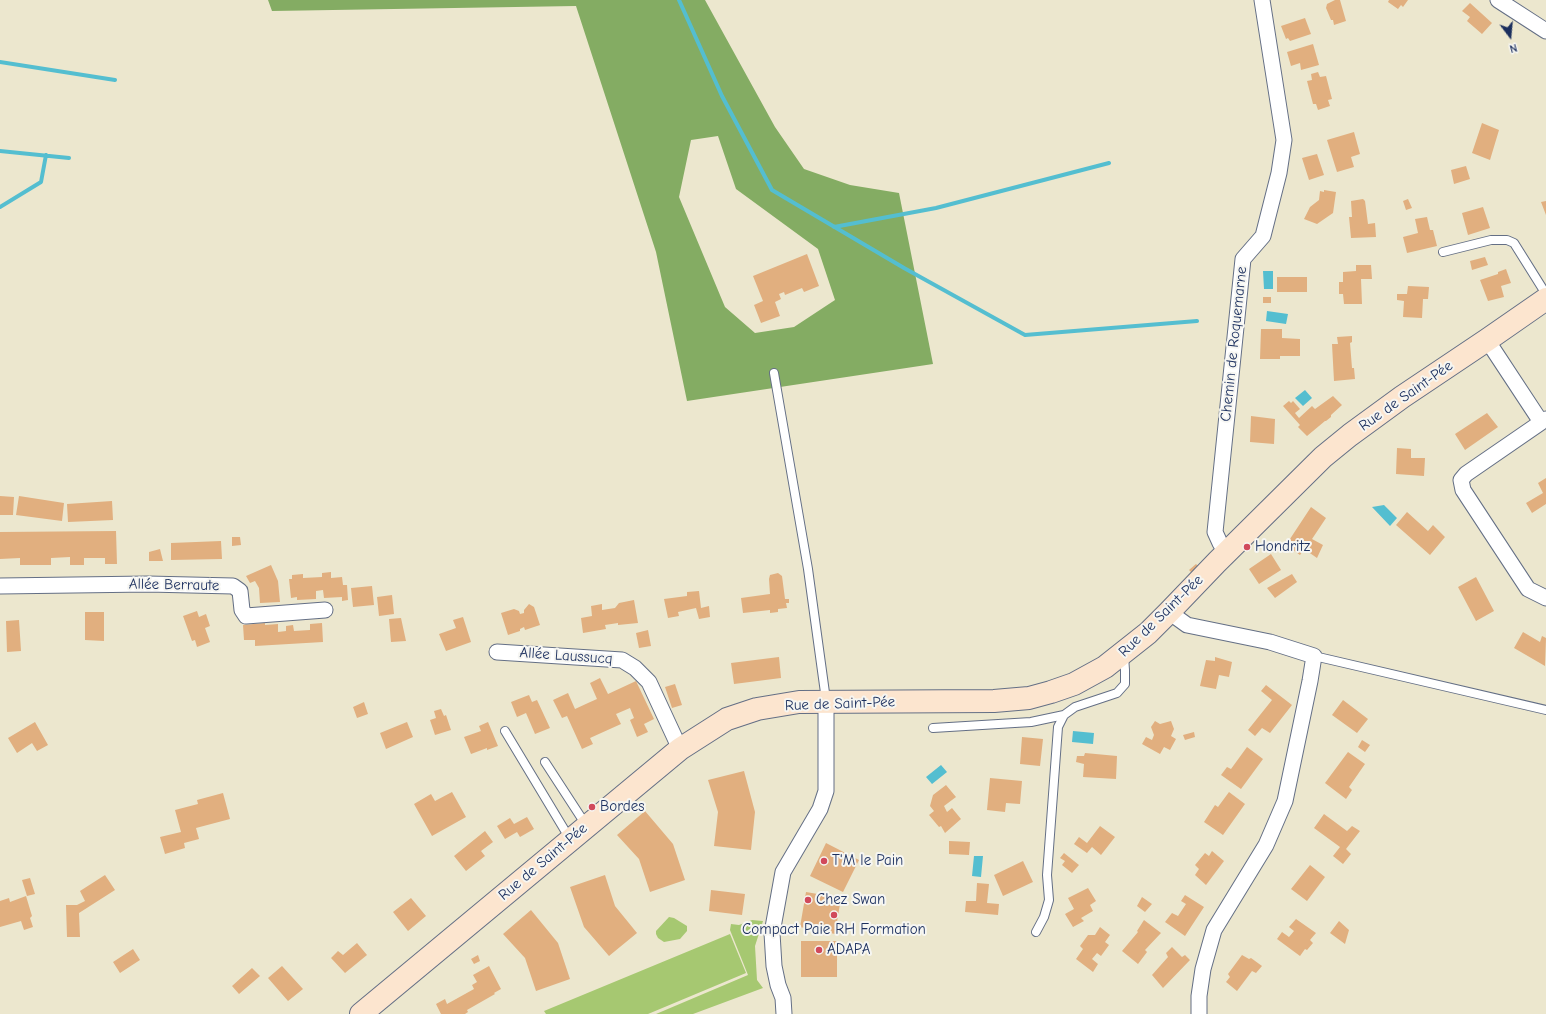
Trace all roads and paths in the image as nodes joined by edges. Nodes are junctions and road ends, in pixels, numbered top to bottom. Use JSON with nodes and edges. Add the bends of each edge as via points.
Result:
{"nodes":[{"id":1,"x":1262,"y":0,"type":"edge"},
{"id":2,"x":1498,"y":0,"type":"edge"},
{"id":3,"x":1546,"y":31,"type":"edge"},
{"id":4,"x":1443,"y":252,"type":"dead end"},
{"id":5,"x":1546,"y":294,"type":"edge"},
{"id":6,"x":1546,"y":299,"type":"edge"},
{"id":7,"x":1487,"y":340,"type":"junction"},
{"id":8,"x":774,"y":373,"type":"dead end"},
{"id":9,"x":1543,"y":420,"type":"edge"},
{"id":10,"x":1226,"y":553,"type":"junction"},
{"id":11,"x":0,"y":586,"type":"edge"},
{"id":12,"x":1546,"y":598,"type":"edge"},
{"id":13,"x":325,"y":610,"type":"dead end"},
{"id":14,"x":1169,"y":612,"type":"junction"},
{"id":15,"x":497,"y":652,"type":"dead end"},
{"id":16,"x":1123,"y":654,"type":"junction"},
{"id":17,"x":1314,"y":656,"type":"junction"},
{"id":18,"x":826,"y":702,"type":"junction"},
{"id":19,"x":1546,"y":710,"type":"edge"},
{"id":20,"x":1064,"y":715,"type":"junction"},
{"id":21,"x":933,"y":728,"type":"dead end"},
{"id":22,"x":505,"y":731,"type":"dead end"},
{"id":23,"x":680,"y":749,"type":"junction"},
{"id":24,"x":545,"y":762,"type":"dead end"},
{"id":25,"x":578,"y":833,"type":"junction"},
{"id":26,"x":1036,"y":932,"type":"dead end"},
{"id":27,"x":361,"y":1014,"type":"edge"},
{"id":28,"x":784,"y":1014,"type":"edge"},
{"id":29,"x":1199,"y":1014,"type":"edge"}],
"edges":[{"from":1,"to":10,"type":"street","name":"Chemin de Roquemarne","via":[[1284,140],[1279,173],[1263,236],[1243,259],[1216,532]]},
{"from":2,"to":3,"type":"street"},
{"from":4,"to":5,"type":"lane","via":[[1491,240],[1507,240],[1514,243]]},
{"from":6,"to":7,"type":"main road","name":"Rue de Saint-Pée"},
{"from":7,"to":9,"type":"street"},
{"from":7,"to":10,"type":"main road","name":"Rue de Saint-Pée","via":[[1402,397],[1323,457]]},
{"from":8,"to":18,"type":"lane","via":[[808,569]]},
{"from":9,"to":12,"type":"street","via":[[1461,480],[1463,490],[1528,589]]},
{"from":10,"to":14,"type":"main road","name":"Rue de Saint-Pée"},
{"from":11,"to":13,"type":"street","name":"Allée Berraute","via":[[232,586],[240,591],[242,610],[246,616]]},
{"from":14,"to":16,"type":"main road","name":"Rue de Saint-Pée"},
{"from":14,"to":17,"type":"street","via":[[1187,625],[1270,642]]},
{"from":15,"to":23,"type":"street","name":"Allée Laussucq","via":[[622,660],[635,668],[649,682]]},
{"from":16,"to":18,"type":"main road","name":"Rue de Saint-Pée","via":[[1105,668],[1074,684],[1030,698],[994,701]]},
{"from":16,"to":20,"type":"lane","via":[[1126,670],[1124,684],[1117,693],[1075,707]]},
{"from":17,"to":19,"type":"lane"},
{"from":17,"to":29,"type":"street","via":[[1285,801],[1266,845],[1214,930],[1199,996]]},
{"from":18,"to":23,"type":"main road","name":"Rue de Saint-Pée","via":[[799,702],[757,709],[727,719]]},
{"from":18,"to":28,"type":"street","via":[[826,791],[820,809],[783,872],[772,933],[774,966],[783,998]]},
{"from":20,"to":21,"type":"lane","via":[[1031,722]]},
{"from":20,"to":26,"type":"lane","via":[[1058,726],[1047,875],[1049,900],[1044,918]]},
{"from":22,"to":25,"type":"lane"},
{"from":23,"to":25,"type":"main road","name":"Rue de Saint-Pée"},
{"from":24,"to":25,"type":"lane"},
{"from":25,"to":27,"type":"main road","name":"Rue de Saint-Pée"}]}
